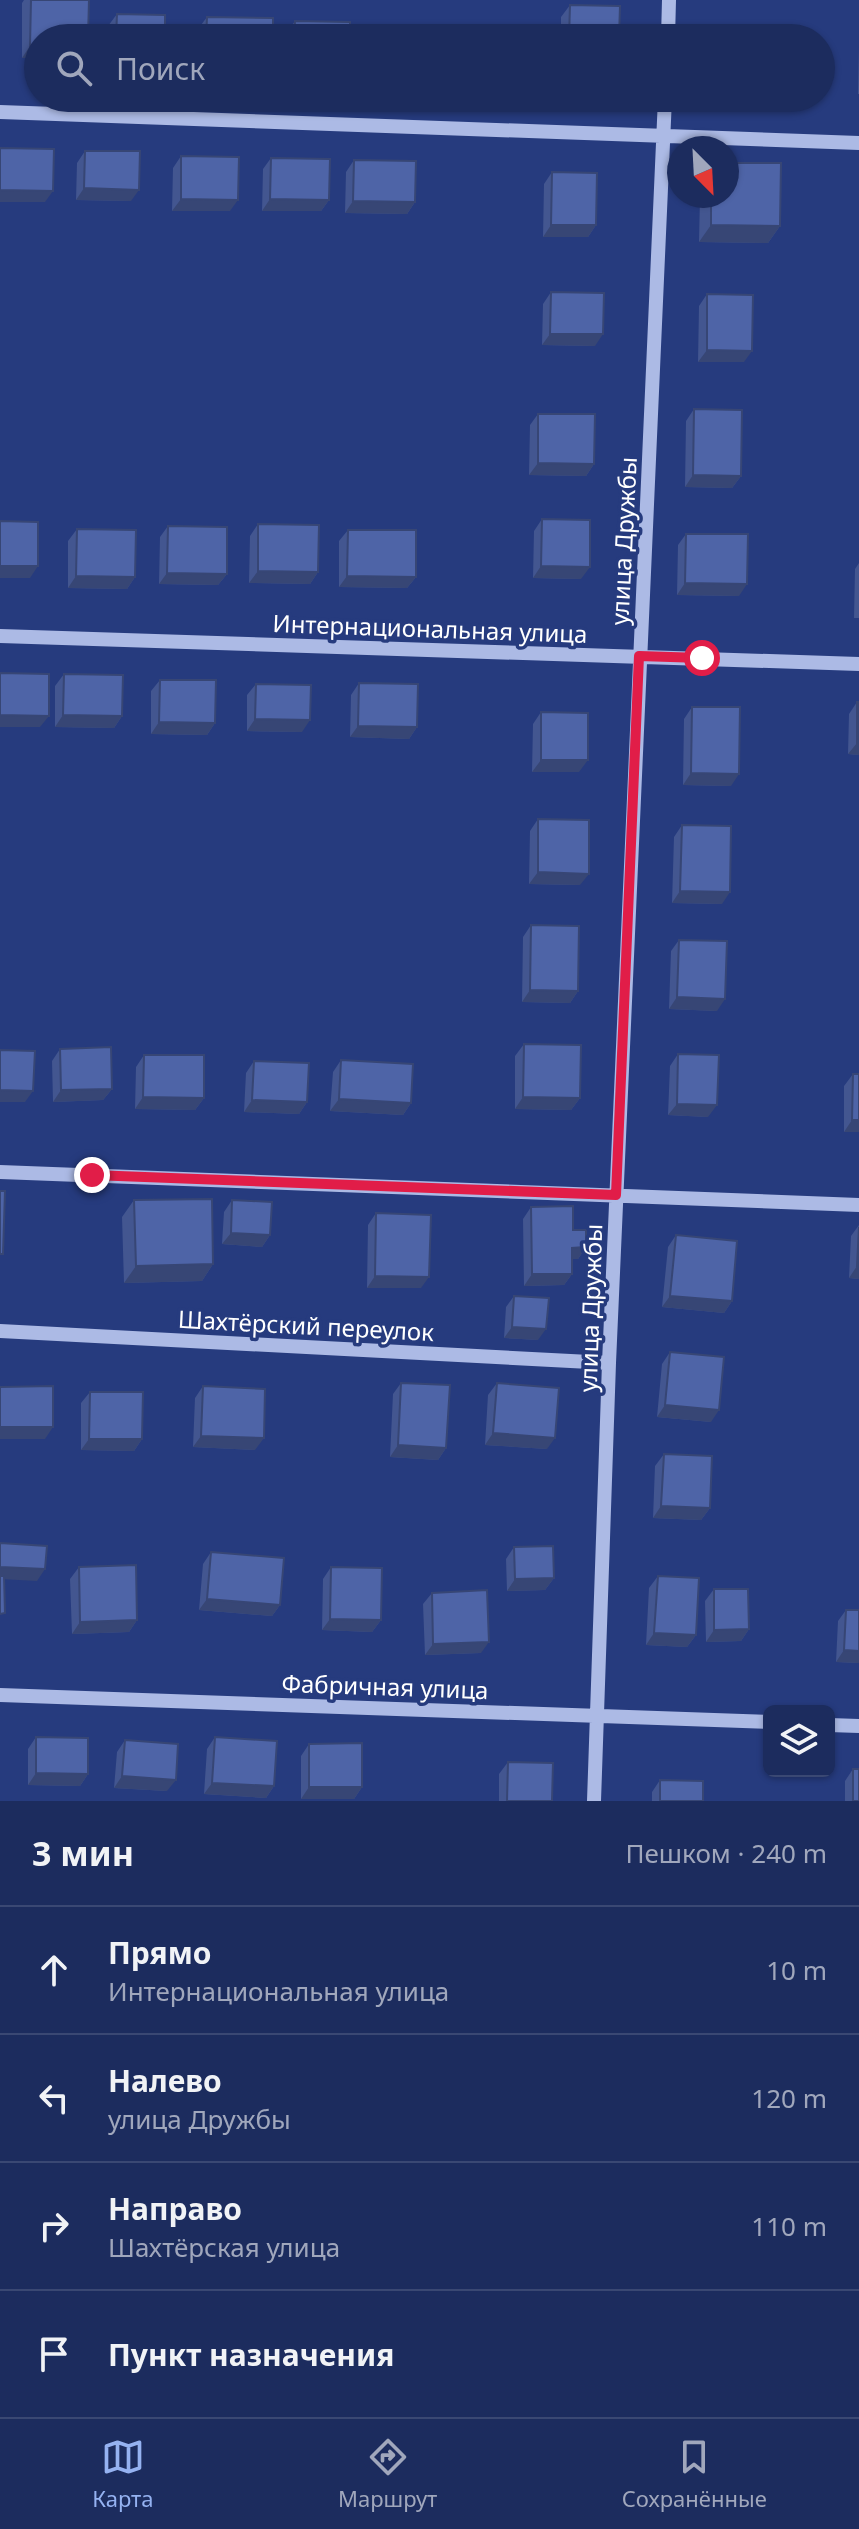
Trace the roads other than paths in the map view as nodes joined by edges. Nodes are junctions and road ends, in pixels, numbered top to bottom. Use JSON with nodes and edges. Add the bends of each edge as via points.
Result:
{"nodes":[{"id":1,"x":669,"y":0,"type":"edge"},
{"id":2,"x":668,"y":24,"type":"edge"},
{"id":3,"x":0,"y":112,"type":"edge"},
{"id":4,"x":664,"y":112,"type":"edge"},
{"id":5,"x":663,"y":136,"type":"junction"},
{"id":6,"x":859,"y":143,"type":"edge"},
{"id":7,"x":0,"y":636,"type":"edge"},
{"id":8,"x":639,"y":656,"type":"junction"},
{"id":9,"x":859,"y":664,"type":"edge"},
{"id":10,"x":0,"y":1172,"type":"edge"},
{"id":11,"x":616,"y":1195,"type":"junction"},
{"id":12,"x":859,"y":1205,"type":"edge"},
{"id":13,"x":0,"y":1331,"type":"edge"},
{"id":14,"x":609,"y":1363,"type":"junction"},
{"id":15,"x":0,"y":1695,"type":"edge"},
{"id":16,"x":598,"y":1716,"type":"junction"},
{"id":17,"x":763,"y":1722,"type":"edge"},
{"id":18,"x":835,"y":1725,"type":"edge"},
{"id":19,"x":859,"y":1726,"type":"edge"},
{"id":20,"x":594,"y":1801,"type":"edge"}],
"edges":[{"from":1,"to":2,"type":"street"},
{"from":3,"to":5,"type":"street"},
{"from":4,"to":5,"type":"street","name":"улица Дружбы"},
{"from":5,"to":6,"type":"street"},
{"from":5,"to":8,"type":"street","name":"улица Дружбы"},
{"from":7,"to":8,"type":"street","name":"Интернациональная улица"},
{"from":8,"to":9,"type":"street","name":"Интернациональная улица"},
{"from":8,"to":11,"type":"street","name":"улица Дружбы"},
{"from":10,"to":11,"type":"street"},
{"from":11,"to":12,"type":"street"},
{"from":11,"to":14,"type":"street","name":"улица Дружбы"},
{"from":13,"to":14,"type":"street","name":"Шахтёрский переулок"},
{"from":14,"to":16,"type":"street","name":"улица Дружбы"},
{"from":15,"to":16,"type":"street","name":"Фабричная улица"},
{"from":16,"to":17,"type":"street","name":"Фабричная улица"},
{"from":16,"to":20,"type":"street","name":"улица Дружбы"},
{"from":18,"to":19,"type":"street"}]}
